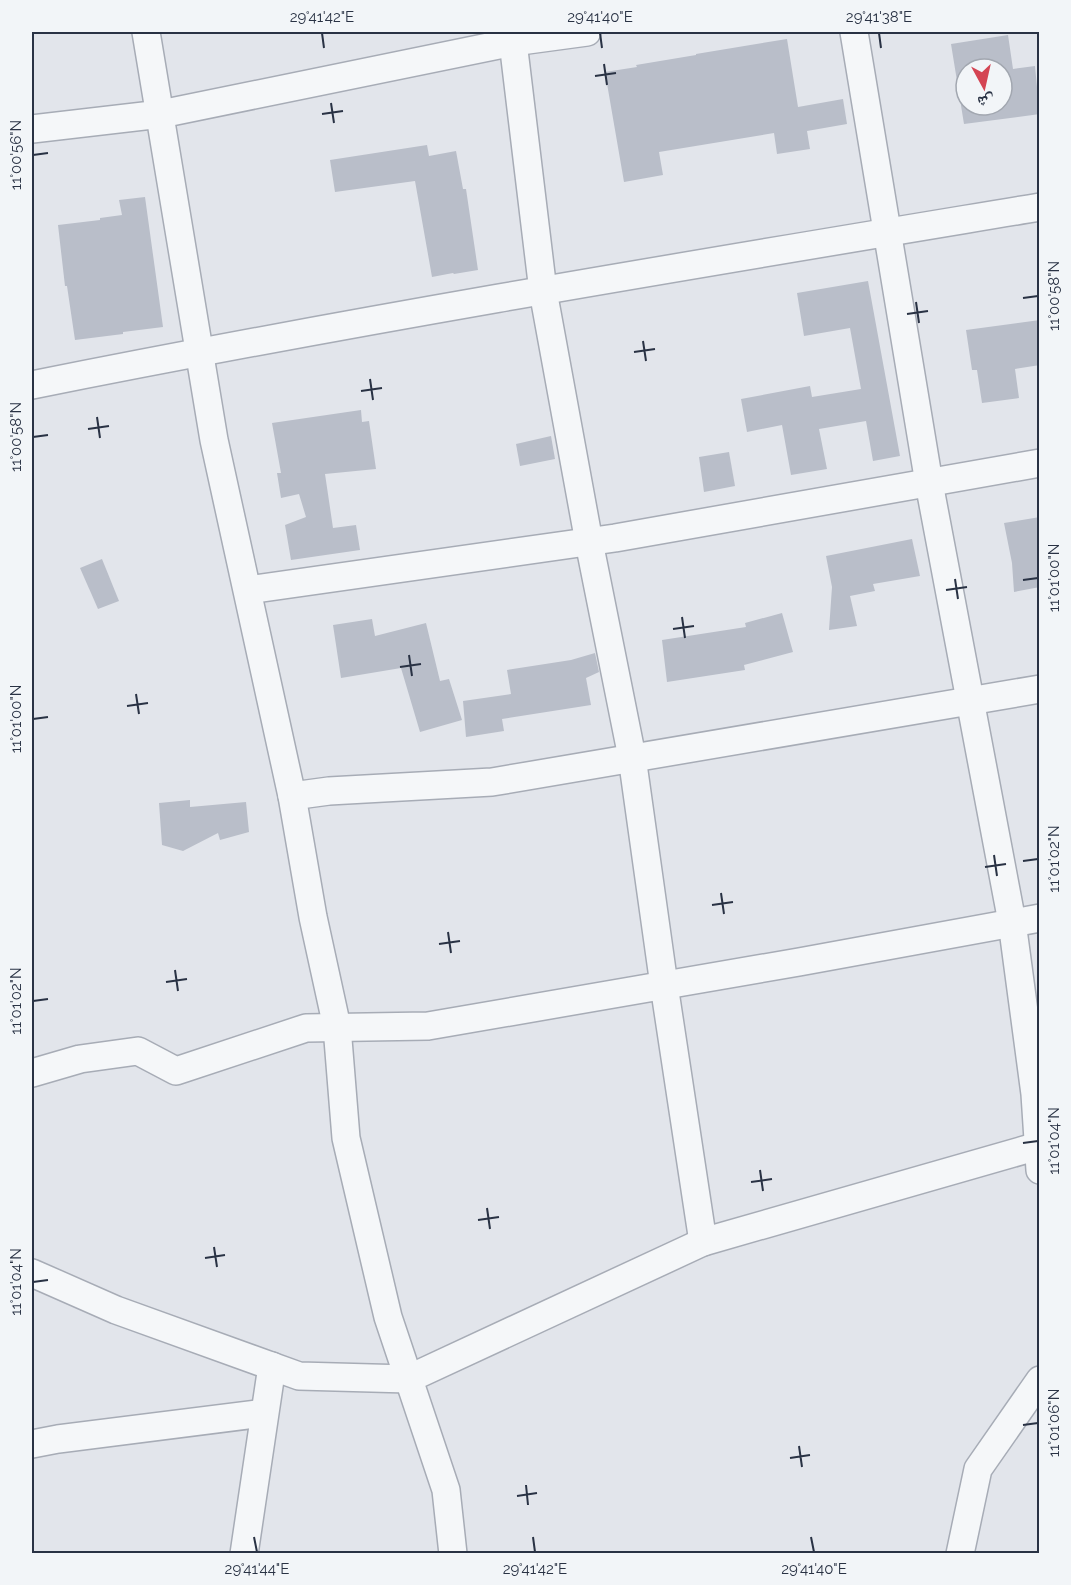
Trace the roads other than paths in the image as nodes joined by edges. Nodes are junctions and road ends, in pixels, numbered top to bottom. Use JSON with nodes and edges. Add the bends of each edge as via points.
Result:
{"nodes":[{"id":1,"x":147,"y":32,"type":"edge"},
{"id":2,"x":587,"y":32,"type":"edge"},
{"id":3,"x":854,"y":32,"type":"edge"},
{"id":4,"x":511,"y":37,"type":"edge"},
{"id":5,"x":161,"y":114,"type":"junction"},
{"id":6,"x":32,"y":129,"type":"edge"},
{"id":7,"x":1040,"y":207,"type":"edge"},
{"id":8,"x":887,"y":232,"type":"junction"},
{"id":9,"x":543,"y":291,"type":"junction"},
{"id":10,"x":200,"y":351,"type":"junction"},
{"id":11,"x":32,"y":385,"type":"edge"},
{"id":12,"x":1040,"y":463,"type":"edge"},
{"id":13,"x":929,"y":483,"type":"junction"},
{"id":14,"x":589,"y":542,"type":"junction"},
{"id":15,"x":248,"y":590,"type":"junction"},
{"id":16,"x":1040,"y":688,"type":"edge"},
{"id":17,"x":970,"y":700,"type":"junction"},
{"id":18,"x":632,"y":758,"type":"junction"},
{"id":19,"x":292,"y":796,"type":"junction"},
{"id":20,"x":1040,"y":918,"type":"edge"},
{"id":21,"x":1012,"y":922,"type":"junction"},
{"id":22,"x":664,"y":985,"type":"junction"},
{"id":23,"x":336,"y":1027,"type":"junction"},
{"id":24,"x":32,"y":1072,"type":"edge"},
{"id":25,"x":1037,"y":1095,"type":"edge"},
{"id":26,"x":1039,"y":1158,"type":"edge"},
{"id":27,"x":703,"y":1242,"type":"junction"},
{"id":28,"x":32,"y":1273,"type":"edge"},
{"id":29,"x":272,"y":1366,"type":"junction"},
{"id":30,"x":408,"y":1378,"type":"junction"},
{"id":31,"x":1040,"y":1380,"type":"edge"},
{"id":32,"x":264,"y":1413,"type":"junction"},
{"id":33,"x":32,"y":1444,"type":"edge"},
{"id":34,"x":244,"y":1554,"type":"edge"},
{"id":35,"x":453,"y":1554,"type":"edge"},
{"id":36,"x":960,"y":1554,"type":"edge"}],
"edges":[{"from":1,"to":5,"type":"street"},
{"from":2,"to":4,"type":"street"},
{"from":3,"to":8,"type":"street"},
{"from":4,"to":5,"type":"street"},
{"from":4,"to":9,"type":"street"},
{"from":5,"to":6,"type":"street"},
{"from":5,"to":10,"type":"street"},
{"from":7,"to":8,"type":"street"},
{"from":8,"to":9,"type":"street"},
{"from":8,"to":13,"type":"street"},
{"from":9,"to":10,"type":"street"},
{"from":9,"to":14,"type":"street"},
{"from":10,"to":11,"type":"street"},
{"from":10,"to":15,"type":"street","via":[[214,440]]},
{"from":12,"to":13,"type":"street"},
{"from":13,"to":14,"type":"street"},
{"from":13,"to":17,"type":"street"},
{"from":14,"to":15,"type":"street"},
{"from":14,"to":18,"type":"street"},
{"from":15,"to":19,"type":"street"},
{"from":16,"to":17,"type":"street"},
{"from":17,"to":18,"type":"street"},
{"from":17,"to":21,"type":"street"},
{"from":18,"to":19,"type":"street","via":[[492,782]]},
{"from":18,"to":22,"type":"street"},
{"from":19,"to":23,"type":"street"},
{"from":20,"to":21,"type":"street"},
{"from":21,"to":22,"type":"street"},
{"from":21,"to":25,"type":"street"},
{"from":22,"to":23,"type":"street","via":[[428,1026]]},
{"from":22,"to":27,"type":"street"},
{"from":23,"to":24,"type":"street","via":[[306,1028],[176,1071],[138,1051],[80,1059]]},
{"from":23,"to":30,"type":"street","via":[[346,1138],[388,1317]]},
{"from":25,"to":26,"type":"street"},
{"from":26,"to":27,"type":"street"},
{"from":27,"to":30,"type":"street"},
{"from":28,"to":29,"type":"street","via":[[116,1310]]},
{"from":29,"to":30,"type":"street","via":[[299,1376]]},
{"from":29,"to":32,"type":"street"},
{"from":30,"to":35,"type":"street","via":[[446,1490]]},
{"from":31,"to":36,"type":"street","via":[[978,1469]]},
{"from":32,"to":33,"type":"street"},
{"from":32,"to":34,"type":"street"}]}
